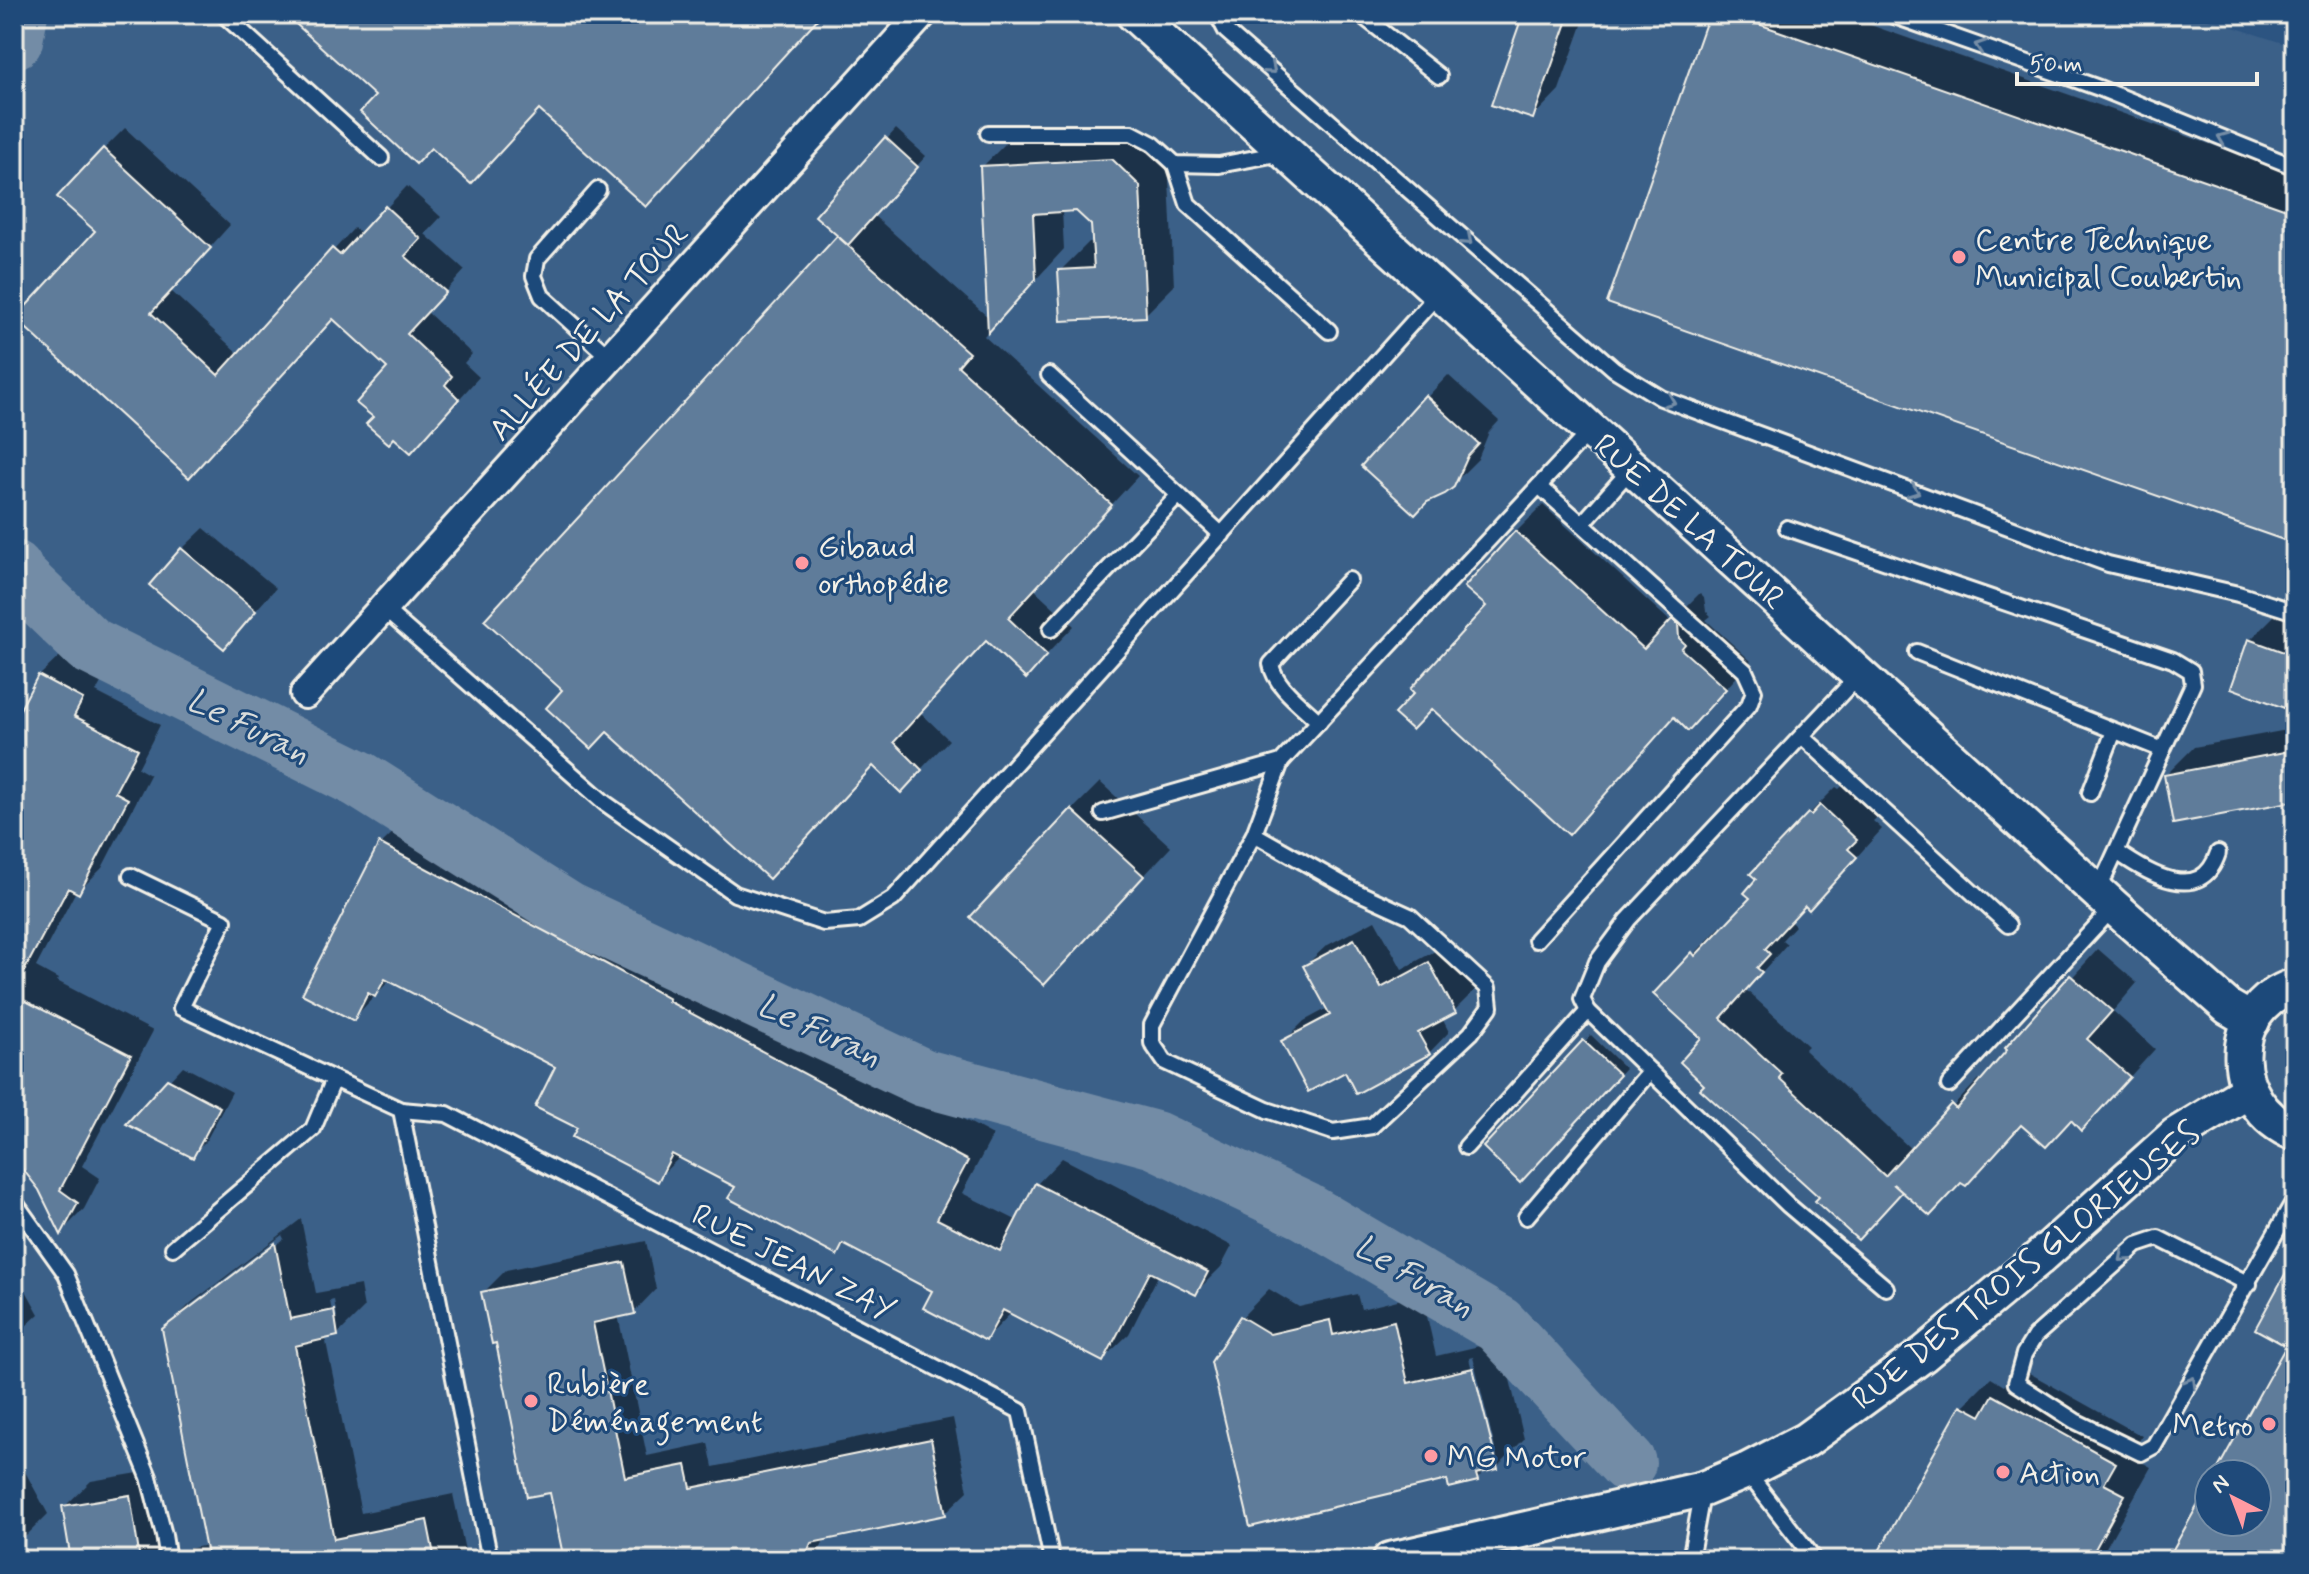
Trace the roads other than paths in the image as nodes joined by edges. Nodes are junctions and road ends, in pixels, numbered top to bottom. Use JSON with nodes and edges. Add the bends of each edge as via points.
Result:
{"nodes":[{"id":1,"x":223,"y":14,"type":"edge"},
{"id":2,"x":922,"y":14,"type":"edge"},
{"id":3,"x":1134,"y":14,"type":"edge"},
{"id":4,"x":1217,"y":14,"type":"edge"},
{"id":5,"x":1360,"y":14,"type":"edge"},
{"id":6,"x":1889,"y":14,"type":"edge"},
{"id":7,"x":1439,"y":76,"type":"dead end"},
{"id":8,"x":988,"y":133,"type":"dead end"},
{"id":9,"x":1285,"y":153,"type":"junction"},
{"id":10,"x":381,"y":158,"type":"dead end"},
{"id":11,"x":1175,"y":164,"type":"junction"},
{"id":12,"x":2295,"y":167,"type":"edge"},
{"id":13,"x":598,"y":190,"type":"dead end"},
{"id":14,"x":1439,"y":293,"type":"junction"},
{"id":15,"x":1329,"y":331,"type":"dead end"},
{"id":16,"x":610,"y":358,"type":"junction"},
{"id":17,"x":1049,"y":375,"type":"dead end"},
{"id":18,"x":1590,"y":431,"type":"junction"},
{"id":19,"x":1632,"y":468,"type":"junction"},
{"id":20,"x":1539,"y":486,"type":"junction"},
{"id":21,"x":1179,"y":495,"type":"junction"},
{"id":22,"x":1582,"y":524,"type":"junction"},
{"id":23,"x":1787,"y":528,"type":"dead end"},
{"id":24,"x":1222,"y":535,"type":"junction"},
{"id":25,"x":1349,"y":580,"type":"dead end"},
{"id":26,"x":383,"y":608,"type":"junction"},
{"id":27,"x":2295,"y":612,"type":"edge"},
{"id":28,"x":1051,"y":629,"type":"dead end"},
{"id":29,"x":1917,"y":652,"type":"dead end"},
{"id":30,"x":1859,"y":675,"type":"junction"},
{"id":31,"x":305,"y":694,"type":"dead end"},
{"id":32,"x":1319,"y":722,"type":"junction"},
{"id":33,"x":2114,"y":731,"type":"junction"},
{"id":34,"x":1802,"y":736,"type":"junction"},
{"id":35,"x":2163,"y":750,"type":"junction"},
{"id":36,"x":1281,"y":762,"type":"junction"},
{"id":37,"x":2090,"y":793,"type":"dead end"},
{"id":38,"x":1103,"y":813,"type":"dead end"},
{"id":39,"x":1254,"y":834,"type":"junction"},
{"id":40,"x":2117,"y":852,"type":"junction"},
{"id":41,"x":2218,"y":853,"type":"dead end"},
{"id":42,"x":131,"y":876,"type":"dead end"},
{"id":43,"x":2106,"y":899,"type":"junction"},
{"id":44,"x":2008,"y":925,"type":"dead end"},
{"id":45,"x":1536,"y":940,"type":"dead end"},
{"id":46,"x":2295,"y":986,"type":"edge"},
{"id":47,"x":1588,"y":1011,"type":"junction"},
{"id":48,"x":2252,"y":1021,"type":"junction"},
{"id":49,"x":1650,"y":1071,"type":"junction"},
{"id":50,"x":334,"y":1079,"type":"junction"},
{"id":51,"x":1949,"y":1085,"type":"dead end"},
{"id":52,"x":2248,"y":1091,"type":"junction"},
{"id":53,"x":401,"y":1110,"type":"junction"},
{"id":54,"x":2295,"y":1133,"type":"edge"},
{"id":55,"x":1466,"y":1147,"type":"dead end"},
{"id":56,"x":2295,"y":1199,"type":"edge"},
{"id":57,"x":14,"y":1201,"type":"edge"},
{"id":58,"x":1526,"y":1217,"type":"dead end"},
{"id":59,"x":173,"y":1248,"type":"dead end"},
{"id":60,"x":2249,"y":1284,"type":"junction"},
{"id":61,"x":1886,"y":1288,"type":"dead end"},
{"id":62,"x":1746,"y":1471,"type":"junction"},
{"id":63,"x":1703,"y":1489,"type":"junction"},
{"id":64,"x":168,"y":1560,"type":"edge"},
{"id":65,"x":490,"y":1560,"type":"edge"},
{"id":66,"x":1052,"y":1560,"type":"edge"},
{"id":67,"x":1390,"y":1560,"type":"edge"},
{"id":68,"x":1690,"y":1560,"type":"edge"},
{"id":69,"x":1815,"y":1560,"type":"edge"}],
"edges":[{"from":1,"to":10,"type":"lane"},
{"from":2,"to":16,"type":"street","name":"ALLÉE DE LA TOUR"},
{"from":3,"to":9,"type":"street","name":"RUE DE LA TOUR"},
{"from":4,"to":27,"type":"lane","one_way":true,"via":[[1226,31],[1603,359],[1661,398],[2108,564]]},
{"from":5,"to":7,"type":"lane"},
{"from":12,"to":6,"type":"lane","one_way":true,"via":[[2099,88]]},
{"from":8,"to":11,"type":"lane","via":[[1132,133]]},
{"from":9,"to":11,"type":"lane","via":[[1219,165]]},
{"from":9,"to":14,"type":"street","name":"RUE DE LA TOUR"},
{"from":11,"to":15,"type":"lane","via":[[1188,204]]},
{"from":13,"to":16,"type":"lane","via":[[537,259],[534,276],[542,296]]},
{"from":14,"to":18,"type":"street","name":"RUE DE LA TOUR"},
{"from":14,"to":24,"type":"lane"},
{"from":16,"to":26,"type":"street","name":"ALLÉE DE LA TOUR"},
{"from":17,"to":21,"type":"lane"},
{"from":18,"to":19,"type":"street","name":"RUE DE LA TOUR"},
{"from":18,"to":20,"type":"lane"},
{"from":19,"to":22,"type":"lane"},
{"from":19,"to":30,"type":"street","name":"RUE DE LA TOUR"},
{"from":20,"to":22,"type":"lane"},
{"from":20,"to":32,"type":"lane"},
{"from":21,"to":24,"type":"lane"},
{"from":21,"to":28,"type":"lane"},
{"from":22,"to":45,"type":"lane","via":[[1745,671],[1754,691],[1749,705]]},
{"from":23,"to":35,"type":"lane","via":[[2173,660],[2191,671],[2193,684]]},
{"from":24,"to":26,"type":"lane","via":[[893,899],[859,920],[824,923],[735,894],[605,803]]},
{"from":25,"to":32,"type":"lane","via":[[1271,664],[1280,683]]},
{"from":26,"to":31,"type":"street","name":"ALLÉE DE LA TOUR"},
{"from":29,"to":33,"type":"lane"},
{"from":30,"to":34,"type":"lane"},
{"from":30,"to":43,"type":"street","name":"RUE DE LA TOUR"},
{"from":32,"to":36,"type":"lane"},
{"from":33,"to":35,"type":"lane"},
{"from":33,"to":37,"type":"lane"},
{"from":34,"to":44,"type":"lane"},
{"from":34,"to":47,"type":"lane","via":[[1628,920],[1597,962],[1582,999]]},
{"from":35,"to":40,"type":"lane"},
{"from":36,"to":38,"type":"lane"},
{"from":36,"to":39,"type":"lane"},
{"from":39,"to":39,"type":"lane","via":[[1410,916],[1488,988],[1490,1007],[1471,1033],[1372,1126],[1333,1132],[1267,1110],[1165,1062],[1152,1043],[1152,1025]]},
{"from":40,"to":41,"type":"lane","via":[[2144,871],[2180,883],[2213,868]]},
{"from":40,"to":43,"type":"lane"},
{"from":42,"to":50,"type":"lane","name":"RUE JEAN ZAY","via":[[224,921],[181,1008]]},
{"from":43,"to":48,"type":"street","name":"RUE DE LA TOUR","via":[[2228,1007]]},
{"from":43,"to":51,"type":"lane"},
{"from":46,"to":48,"type":"street","via":[[2266,1003]]},
{"from":47,"to":49,"type":"lane"},
{"from":47,"to":55,"type":"lane"},
{"from":48,"to":52,"type":"street","via":[[2242,1055]]},
{"from":49,"to":58,"type":"lane"},
{"from":49,"to":61,"type":"lane","via":[[1788,1205]]},
{"from":50,"to":53,"type":"lane","name":"RUE JEAN ZAY"},
{"from":50,"to":59,"type":"lane","via":[[313,1129]]},
{"from":52,"to":54,"type":"street","via":[[2274,1123]]},
{"from":52,"to":62,"type":"street","name":"RUE DES TROIS GLORIEUSES","via":[[2176,1135],[1924,1354],[1806,1440]]},
{"from":53,"to":65,"type":"lane"},
{"from":53,"to":66,"type":"lane","name":"RUE JEAN ZAY","via":[[447,1114],[1020,1411]]},
{"from":56,"to":60,"type":"lane"},
{"from":57,"to":64,"type":"lane","via":[[66,1274],[149,1477]]},
{"from":60,"to":60,"type":"lane","one_way":true,"via":[[2158,1238],[2137,1245],[2035,1336],[2016,1383],[2075,1421],[2141,1453],[2154,1446]]},
{"from":62,"to":63,"type":"street","name":"RUE DES TROIS GLORIEUSES"},
{"from":62,"to":69,"type":"lane"},
{"from":63,"to":67,"type":"street","name":"RUE DES TROIS GLORIEUSES"},
{"from":63,"to":68,"type":"lane"}]}
